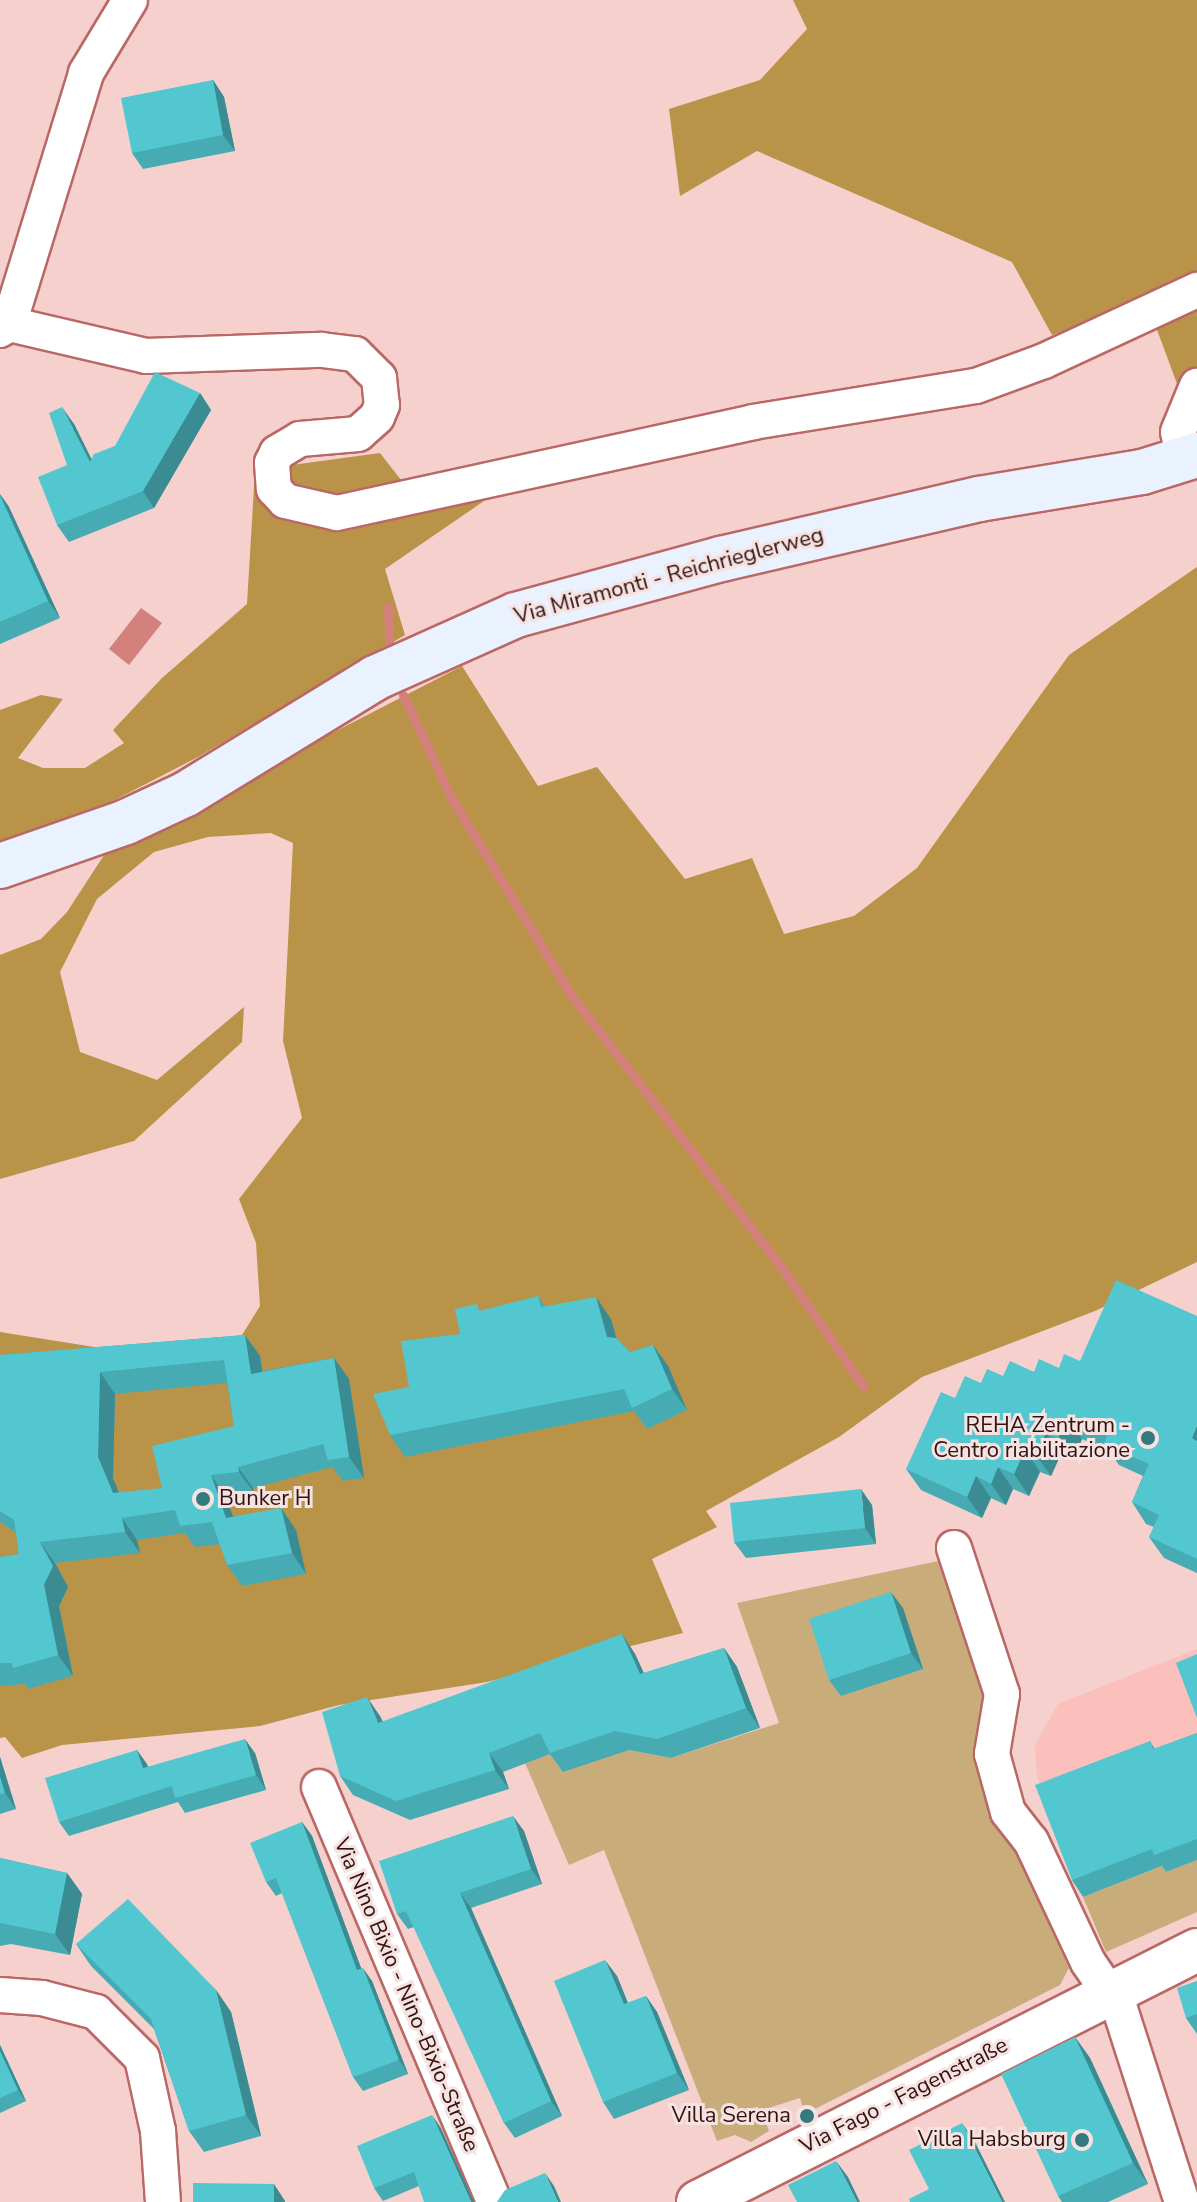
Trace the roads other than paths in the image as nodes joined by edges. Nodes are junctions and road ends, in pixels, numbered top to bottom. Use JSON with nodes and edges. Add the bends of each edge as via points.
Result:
{"nodes":[{"id":1,"x":130,"y":0,"type":"edge"},
{"id":2,"x":1197,"y":290,"type":"edge"},
{"id":3,"x":4,"y":327,"type":"edge"},
{"id":4,"x":1197,"y":386,"type":"edge"},
{"id":5,"x":1190,"y":457,"type":"edge"},
{"id":6,"x":0,"y":866,"type":"edge"},
{"id":7,"x":954,"y":1548,"type":"dead end"},
{"id":8,"x":319,"y":1787,"type":"dead end"},
{"id":9,"x":1197,"y":1950,"type":"edge"},
{"id":10,"x":1111,"y":1993,"type":"junction"},
{"id":11,"x":0,"y":1995,"type":"edge"},
{"id":12,"x":163,"y":2202,"type":"edge"},
{"id":13,"x":494,"y":2202,"type":"edge"},
{"id":14,"x":698,"y":2202,"type":"edge"},
{"id":15,"x":1182,"y":2202,"type":"edge"}],
"edges":[{"from":1,"to":3,"type":"street","via":[[86,73]]},
{"from":2,"to":3,"type":"street","via":[[1044,361],[976,386],[753,422],[337,513],[285,501],[274,489],[272,463],[277,453],[300,439],[358,434],[377,417],[382,405],[379,378],[355,354],[322,350],[146,356]]},
{"from":4,"to":5,"type":"street","via":[[1178,432]]},
{"from":5,"to":6,"type":"main road","name":"Via Miramonti - Reichrieglerweg","via":[[948,506],[516,615],[375,678],[186,794],[126,822]]},
{"from":7,"to":10,"type":"street","via":[[1002,1694],[992,1754],[1008,1812],[1031,1841],[1088,1962]]},
{"from":8,"to":13,"type":"street","name":"Via Nino Bixio - Nino-Bixio-Straße"},
{"from":9,"to":10,"type":"street","name":"Via Fago - Fagenstraße"},
{"from":10,"to":14,"type":"street","name":"Via Fago - Fagenstraße"},
{"from":10,"to":15,"type":"street"},
{"from":11,"to":12,"type":"street","via":[[42,1998],[96,2012],[142,2058],[158,2131]]}]}
